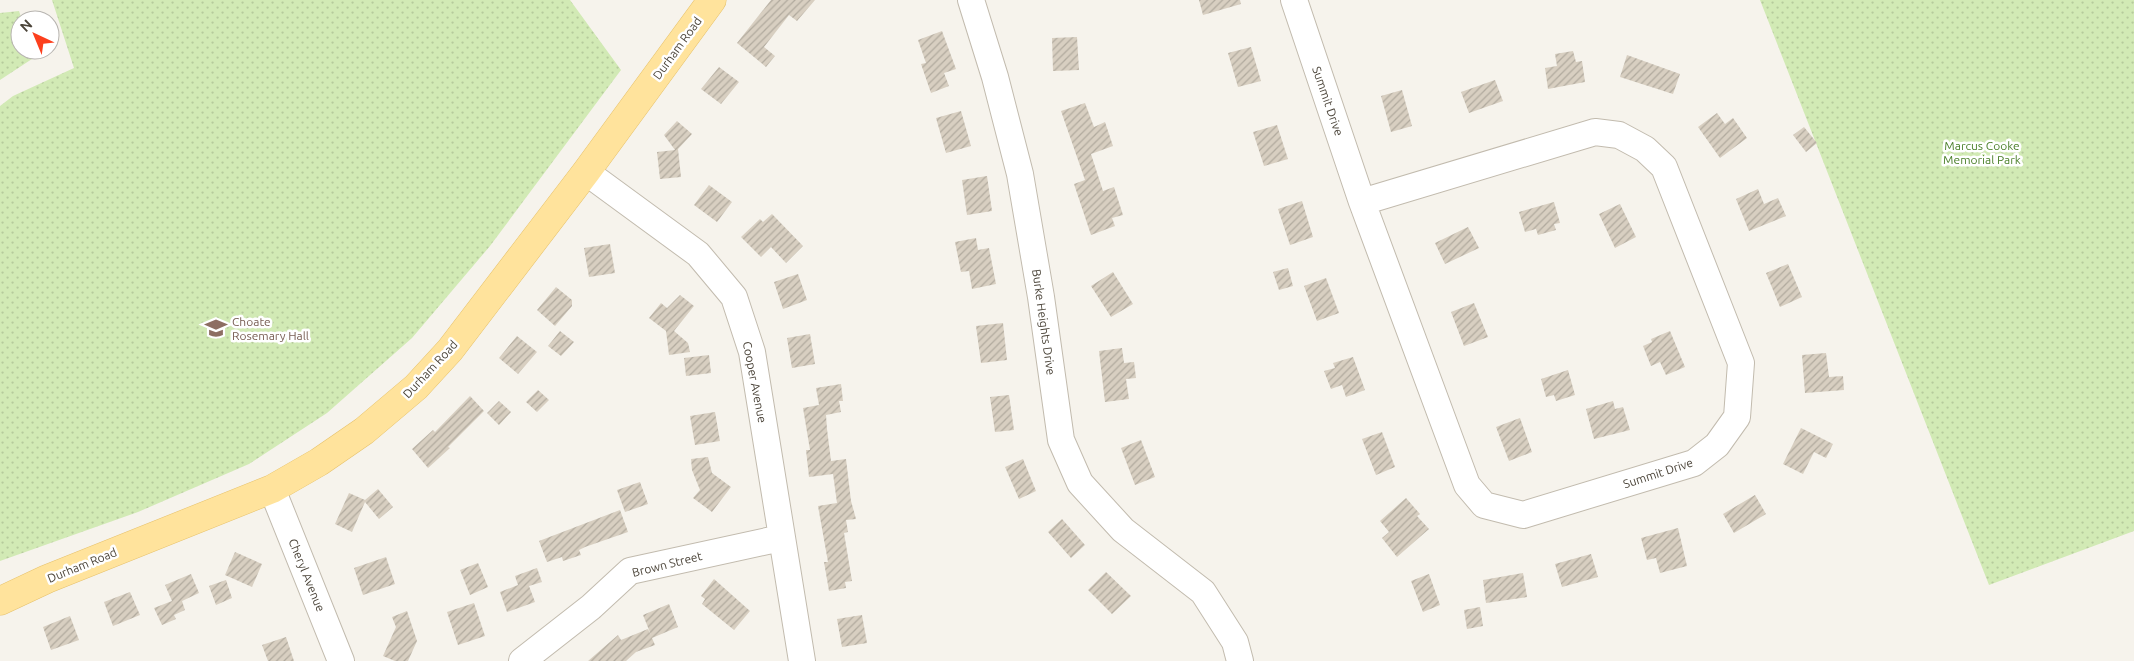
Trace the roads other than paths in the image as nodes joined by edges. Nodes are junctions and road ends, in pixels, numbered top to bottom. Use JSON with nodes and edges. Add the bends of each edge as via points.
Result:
{"nodes":[{"id":1,"x":712,"y":0,"type":"edge"},
{"id":2,"x":971,"y":0,"type":"edge"},
{"id":3,"x":1294,"y":0,"type":"edge"},
{"id":4,"x":586,"y":172,"type":"junction"},
{"id":5,"x":1362,"y":202,"type":"junction"},
{"id":6,"x":272,"y":489,"type":"junction"},
{"id":7,"x":781,"y":538,"type":"junction"},
{"id":8,"x":0,"y":601,"type":"edge"},
{"id":9,"x":341,"y":661,"type":"edge"},
{"id":10,"x":522,"y":661,"type":"edge"},
{"id":11,"x":802,"y":661,"type":"edge"},
{"id":12,"x":1240,"y":661,"type":"edge"}],
"edges":[{"from":1,"to":4,"type":"main road","name":"Durham Road"},
{"from":2,"to":12,"type":"street","name":"Burke Heights Drive","via":[[1020,174],[1061,440],[1080,483],[1124,530],[1203,592],[1235,642]]},
{"from":3,"to":5,"type":"street","name":"Summit Drive"},
{"from":4,"to":6,"type":"main road","name":"Durham Road","via":[[450,350],[416,387],[364,431]]},
{"from":4,"to":7,"type":"street","name":"Cooper Avenue","via":[[698,254],[734,297],[752,352]]},
{"from":5,"to":5,"type":"street","name":"Summit Drive","via":[[1467,485],[1484,505],[1523,515],[1694,463],[1717,445],[1737,417],[1741,363],[1664,167],[1645,149],[1619,135],[1595,132]]},
{"from":6,"to":8,"type":"main road","name":"Durham Road","via":[[46,579]]},
{"from":6,"to":9,"type":"street","name":"Cheryl Avenue"},
{"from":7,"to":10,"type":"street","name":"Brown Street","via":[[630,571],[591,607]]},
{"from":7,"to":11,"type":"street","name":"Cooper Avenue"}]}
